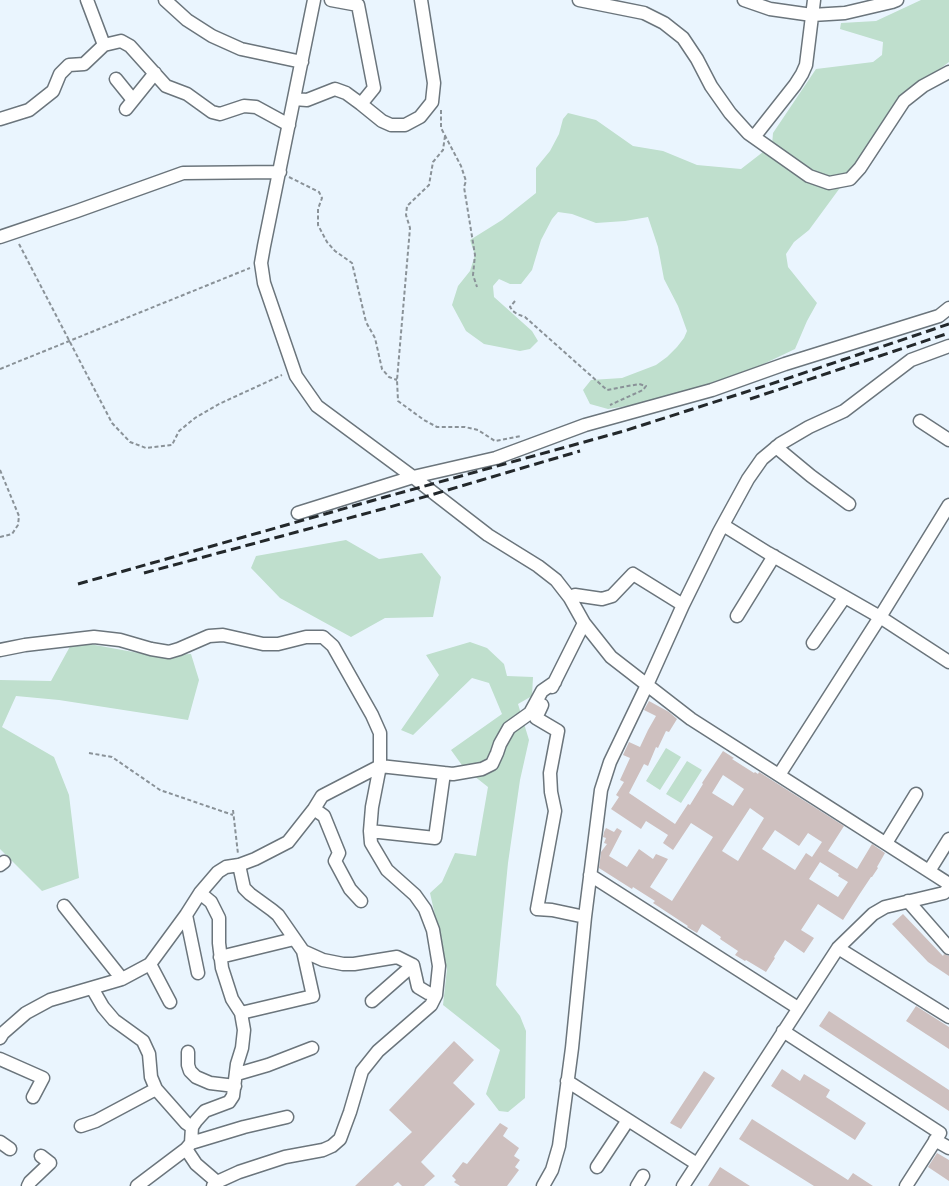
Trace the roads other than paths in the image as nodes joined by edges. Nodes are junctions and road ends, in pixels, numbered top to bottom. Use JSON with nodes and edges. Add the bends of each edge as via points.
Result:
{"nodes":[{"id":1,"x":87,"y":0,"type":"edge"},
{"id":2,"x":165,"y":0,"type":"edge"},
{"id":3,"x":314,"y":0,"type":"edge"},
{"id":4,"x":331,"y":0,"type":"edge"},
{"id":5,"x":421,"y":0,"type":"edge"},
{"id":6,"x":579,"y":0,"type":"edge"},
{"id":7,"x":744,"y":0,"type":"edge"},
{"id":8,"x":814,"y":0,"type":"edge"},
{"id":9,"x":897,"y":0,"type":"edge"},
{"id":10,"x":812,"y":15,"type":"junction"},
{"id":11,"x":104,"y":44,"type":"junction"},
{"id":12,"x":302,"y":62,"type":"junction"},
{"id":13,"x":949,"y":72,"type":"edge"},
{"id":14,"x":155,"y":73,"type":"junction"},
{"id":15,"x":116,"y":79,"type":"dead end"},
{"id":16,"x":294,"y":99,"type":"junction"},
{"id":17,"x":361,"y":104,"type":"junction"},
{"id":18,"x":0,"y":119,"type":"edge"},
{"id":19,"x":289,"y":125,"type":"junction"},
{"id":20,"x":754,"y":137,"type":"junction"},
{"id":21,"x":280,"y":172,"type":"junction"},
{"id":22,"x":0,"y":237,"type":"edge"},
{"id":23,"x":949,"y":308,"type":"edge"},
{"id":24,"x":949,"y":346,"type":"edge"},
{"id":25,"x":920,"y":421,"type":"dead end"},
{"id":26,"x":949,"y":440,"type":"edge"},
{"id":27,"x":776,"y":447,"type":"junction"},
{"id":28,"x":413,"y":477,"type":"junction"},
{"id":29,"x":849,"y":504,"type":"dead end"},
{"id":30,"x":949,"y":504,"type":"edge"},
{"id":31,"x":298,"y":513,"type":"dead end"},
{"id":32,"x":723,"y":525,"type":"junction"},
{"id":33,"x":774,"y":556,"type":"junction"},
{"id":34,"x":570,"y":598,"type":"junction"},
{"id":35,"x":844,"y":598,"type":"junction"},
{"id":36,"x":683,"y":605,"type":"junction"},
{"id":37,"x":737,"y":616,"type":"dead end"},
{"id":38,"x":880,"y":617,"type":"junction"},
{"id":39,"x":584,"y":622,"type":"junction"},
{"id":40,"x":814,"y":643,"type":"dead end"},
{"id":41,"x":0,"y":650,"type":"edge"},
{"id":42,"x":949,"y":662,"type":"edge"},
{"id":43,"x":554,"y":682,"type":"junction"},
{"id":44,"x":647,"y":685,"type":"junction"},
{"id":45,"x":380,"y":766,"type":"junction"},
{"id":46,"x":444,"y":774,"type":"junction"},
{"id":47,"x":779,"y":775,"type":"junction"},
{"id":48,"x":916,"y":794,"type":"dead end"},
{"id":49,"x":314,"y":810,"type":"junction"},
{"id":50,"x":370,"y":831,"type":"junction"},
{"id":51,"x":949,"y":839,"type":"edge"},
{"id":52,"x":886,"y":843,"type":"junction"},
{"id":53,"x":239,"y":865,"type":"junction"},
{"id":54,"x":929,"y":871,"type":"junction"},
{"id":55,"x":590,"y":875,"type":"junction"},
{"id":56,"x":949,"y":884,"type":"edge"},
{"id":57,"x":949,"y":888,"type":"edge"},
{"id":58,"x":200,"y":893,"type":"junction"},
{"id":59,"x":361,"y":900,"type":"dead end"},
{"id":60,"x":908,"y":901,"type":"junction"},
{"id":61,"x":64,"y":906,"type":"dead end"},
{"id":62,"x":186,"y":915,"type":"junction"},
{"id":63,"x":585,"y":917,"type":"junction"},
{"id":64,"x":294,"y":939,"type":"junction"},
{"id":65,"x":838,"y":948,"type":"junction"},
{"id":66,"x":949,"y":948,"type":"edge"},
{"id":67,"x":303,"y":951,"type":"junction"},
{"id":68,"x":220,"y":957,"type":"junction"},
{"id":69,"x":150,"y":964,"type":"junction"},
{"id":70,"x":413,"y":965,"type":"junction"},
{"id":71,"x":198,"y":972,"type":"dead end"},
{"id":72,"x":122,"y":979,"type":"junction"},
{"id":73,"x":92,"y":988,"type":"junction"},
{"id":74,"x":436,"y":995,"type":"junction"},
{"id":75,"x":372,"y":1001,"type":"dead end"},
{"id":76,"x":170,"y":1002,"type":"dead end"},
{"id":77,"x":798,"y":1008,"type":"junction"},
{"id":78,"x":241,"y":1013,"type":"junction"},
{"id":79,"x":949,"y":1018,"type":"edge"},
{"id":80,"x":783,"y":1031,"type":"junction"},
{"id":81,"x":0,"y":1038,"type":"edge"},
{"id":82,"x":312,"y":1048,"type":"dead end"},
{"id":83,"x":188,"y":1052,"type":"dead end"},
{"id":84,"x":0,"y":1059,"type":"edge"},
{"id":85,"x":236,"y":1080,"type":"junction"},
{"id":86,"x":567,"y":1081,"type":"junction"},
{"id":87,"x":156,"y":1089,"type":"junction"},
{"id":88,"x":33,"y":1097,"type":"dead end"},
{"id":89,"x":287,"y":1116,"type":"dead end"},
{"id":90,"x":628,"y":1120,"type":"junction"},
{"id":91,"x":81,"y":1126,"type":"dead end"},
{"id":92,"x":192,"y":1126,"type":"junction"},
{"id":93,"x":935,"y":1140,"type":"junction"},
{"id":94,"x":188,"y":1146,"type":"junction"},
{"id":95,"x":949,"y":1148,"type":"edge"},
{"id":96,"x":41,"y":1156,"type":"dead end"},
{"id":97,"x":697,"y":1164,"type":"junction"},
{"id":98,"x":597,"y":1167,"type":"dead end"},
{"id":99,"x":215,"y":1184,"type":"edge"},
{"id":100,"x":139,"y":1185,"type":"edge"},
{"id":101,"x":28,"y":1186,"type":"edge"},
{"id":102,"x":543,"y":1186,"type":"edge"},
{"id":103,"x":683,"y":1186,"type":"edge"},
{"id":104,"x":906,"y":1186,"type":"edge"}],
"edges":[{"from":1,"to":11,"type":"street"},
{"from":2,"to":12,"type":"street","via":[[212,36],[242,49]]},
{"from":3,"to":12,"type":"street"},
{"from":4,"to":17,"type":"street","via":[[358,5],[374,88]]},
{"from":5,"to":17,"type":"street","via":[[434,83],[432,102],[420,117],[405,125],[382,121]]},
{"from":6,"to":20,"type":"street","via":[[644,14],[664,23],[683,38],[730,113]]},
{"from":7,"to":10,"type":"street","via":[[770,9]]},
{"from":8,"to":10,"type":"street"},
{"from":9,"to":10,"type":"street","via":[[845,13]]},
{"from":10,"to":20,"type":"street","via":[[802,74]]},
{"from":11,"to":14,"type":"street","via":[[121,41],[130,46]]},
{"from":11,"to":18,"type":"street","via":[[84,64],[69,65],[60,74],[53,91],[29,110]]},
{"from":12,"to":16,"type":"street"},
{"from":13,"to":20,"type":"street","via":[[904,101],[850,179],[829,183],[809,176]]},
{"from":14,"to":15,"type":"street","via":[[129,104]]},
{"from":14,"to":19,"type":"street","via":[[166,86],[187,94],[212,112],[220,114],[244,106],[256,107]]},
{"from":16,"to":17,"type":"street","via":[[307,100],[335,89]]},
{"from":16,"to":19,"type":"street"},
{"from":19,"to":21,"type":"street"},
{"from":21,"to":22,"type":"street","via":[[183,173]]},
{"from":21,"to":28,"type":"street","via":[[261,263],[264,283],[296,376],[317,406]]},
{"from":23,"to":28,"type":"street","via":[[938,316],[712,390],[585,425],[496,458]]},
{"from":24,"to":27,"type":"street","via":[[911,360],[844,411]]},
{"from":25,"to":26,"type":"street"},
{"from":27,"to":29,"type":"street"},
{"from":27,"to":32,"type":"street","via":[[762,459],[748,479]]},
{"from":28,"to":31,"type":"street"},
{"from":28,"to":34,"type":"street","via":[[488,535],[538,566],[556,580]]},
{"from":30,"to":38,"type":"street"},
{"from":32,"to":33,"type":"street"},
{"from":32,"to":36,"type":"street"},
{"from":33,"to":35,"type":"street"},
{"from":33,"to":37,"type":"street"},
{"from":34,"to":36,"type":"street","via":[[575,595],[602,599],[612,596],[633,574]]},
{"from":34,"to":39,"type":"street"},
{"from":35,"to":38,"type":"street"},
{"from":35,"to":40,"type":"street"},
{"from":36,"to":44,"type":"street"},
{"from":38,"to":42,"type":"street"},
{"from":38,"to":47,"type":"street"},
{"from":39,"to":43,"type":"street"},
{"from":39,"to":44,"type":"street","via":[[611,657]]},
{"from":41,"to":45,"type":"street","via":[[94,637],[169,652],[209,636],[223,635],[263,644],[278,644],[306,636],[322,637],[333,646],[372,715],[380,733]]},
{"from":43,"to":46,"type":"street","via":[[542,691],[530,713],[509,728],[492,764],[482,769]]},
{"from":43,"to":63,"type":"street","via":[[536,718],[558,731],[550,773],[555,811],[537,909]]},
{"from":44,"to":47,"type":"street","via":[[691,719]]},
{"from":44,"to":55,"type":"street","via":[[610,762],[601,790]]},
{"from":45,"to":46,"type":"street"},
{"from":45,"to":49,"type":"street","via":[[322,796]]},
{"from":45,"to":50,"type":"street"},
{"from":46,"to":50,"type":"street","via":[[435,838]]},
{"from":47,"to":52,"type":"street"},
{"from":48,"to":52,"type":"street"},
{"from":49,"to":53,"type":"street","via":[[288,842]]},
{"from":49,"to":59,"type":"street","via":[[324,816],[339,853],[336,861],[350,889]]},
{"from":50,"to":74,"type":"street","via":[[371,844],[387,870],[416,895],[426,909],[434,930],[439,966]]},
{"from":51,"to":54,"type":"street"},
{"from":52,"to":54,"type":"street"},
{"from":53,"to":58,"type":"street","via":[[218,872]]},
{"from":53,"to":64,"type":"street","via":[[244,888],[278,915]]},
{"from":54,"to":56,"type":"street"},
{"from":55,"to":63,"type":"street"},
{"from":55,"to":77,"type":"street"},
{"from":57,"to":60,"type":"street","via":[[944,893]]},
{"from":58,"to":62,"type":"street"},
{"from":58,"to":68,"type":"street","via":[[211,902],[219,918]]},
{"from":60,"to":65,"type":"street","via":[[873,914]]},
{"from":60,"to":66,"type":"street"},
{"from":61,"to":72,"type":"street"},
{"from":62,"to":69,"type":"street"},
{"from":62,"to":71,"type":"street"},
{"from":63,"to":86,"type":"street"},
{"from":64,"to":67,"type":"street"},
{"from":64,"to":68,"type":"street"},
{"from":65,"to":77,"type":"street"},
{"from":65,"to":79,"type":"street"},
{"from":67,"to":70,"type":"street","via":[[343,964],[397,957]]},
{"from":67,"to":78,"type":"street","via":[[312,996]]},
{"from":68,"to":78,"type":"street","via":[[232,999]]},
{"from":69,"to":72,"type":"street"},
{"from":69,"to":76,"type":"street"},
{"from":70,"to":74,"type":"street","via":[[418,987]]},
{"from":70,"to":75,"type":"street"},
{"from":72,"to":73,"type":"street"},
{"from":73,"to":81,"type":"street","via":[[50,1000],[26,1013]]},
{"from":73,"to":87,"type":"street","via":[[114,1020],[144,1041],[150,1054],[151,1077]]},
{"from":74,"to":99,"type":"street","via":[[432,1005],[378,1051],[362,1072],[340,1139],[332,1146],[285,1157],[239,1172]]},
{"from":77,"to":80,"type":"street"},
{"from":78,"to":85,"type":"street","via":[[244,1030]]},
{"from":80,"to":93,"type":"street","via":[[940,1133]]},
{"from":80,"to":97,"type":"street"},
{"from":82,"to":85,"type":"street"},
{"from":83,"to":85,"type":"street","via":[[188,1065],[196,1077],[210,1083]]},
{"from":84,"to":88,"type":"street","via":[[43,1078]]},
{"from":85,"to":92,"type":"street","via":[[233,1096],[228,1102],[205,1111]]},
{"from":86,"to":90,"type":"street"},
{"from":86,"to":102,"type":"street","via":[[560,1146]]},
{"from":87,"to":91,"type":"street"},
{"from":87,"to":92,"type":"street"},
{"from":89,"to":94,"type":"street"},
{"from":90,"to":97,"type":"street"},
{"from":90,"to":98,"type":"street"},
{"from":92,"to":94,"type":"street"},
{"from":93,"to":95,"type":"street"},
{"from":93,"to":104,"type":"street"},
{"from":94,"to":99,"type":"street","via":[[196,1164]]},
{"from":94,"to":100,"type":"street"},
{"from":96,"to":101,"type":"street","via":[[50,1164]]},
{"from":97,"to":103,"type":"street"}]}
